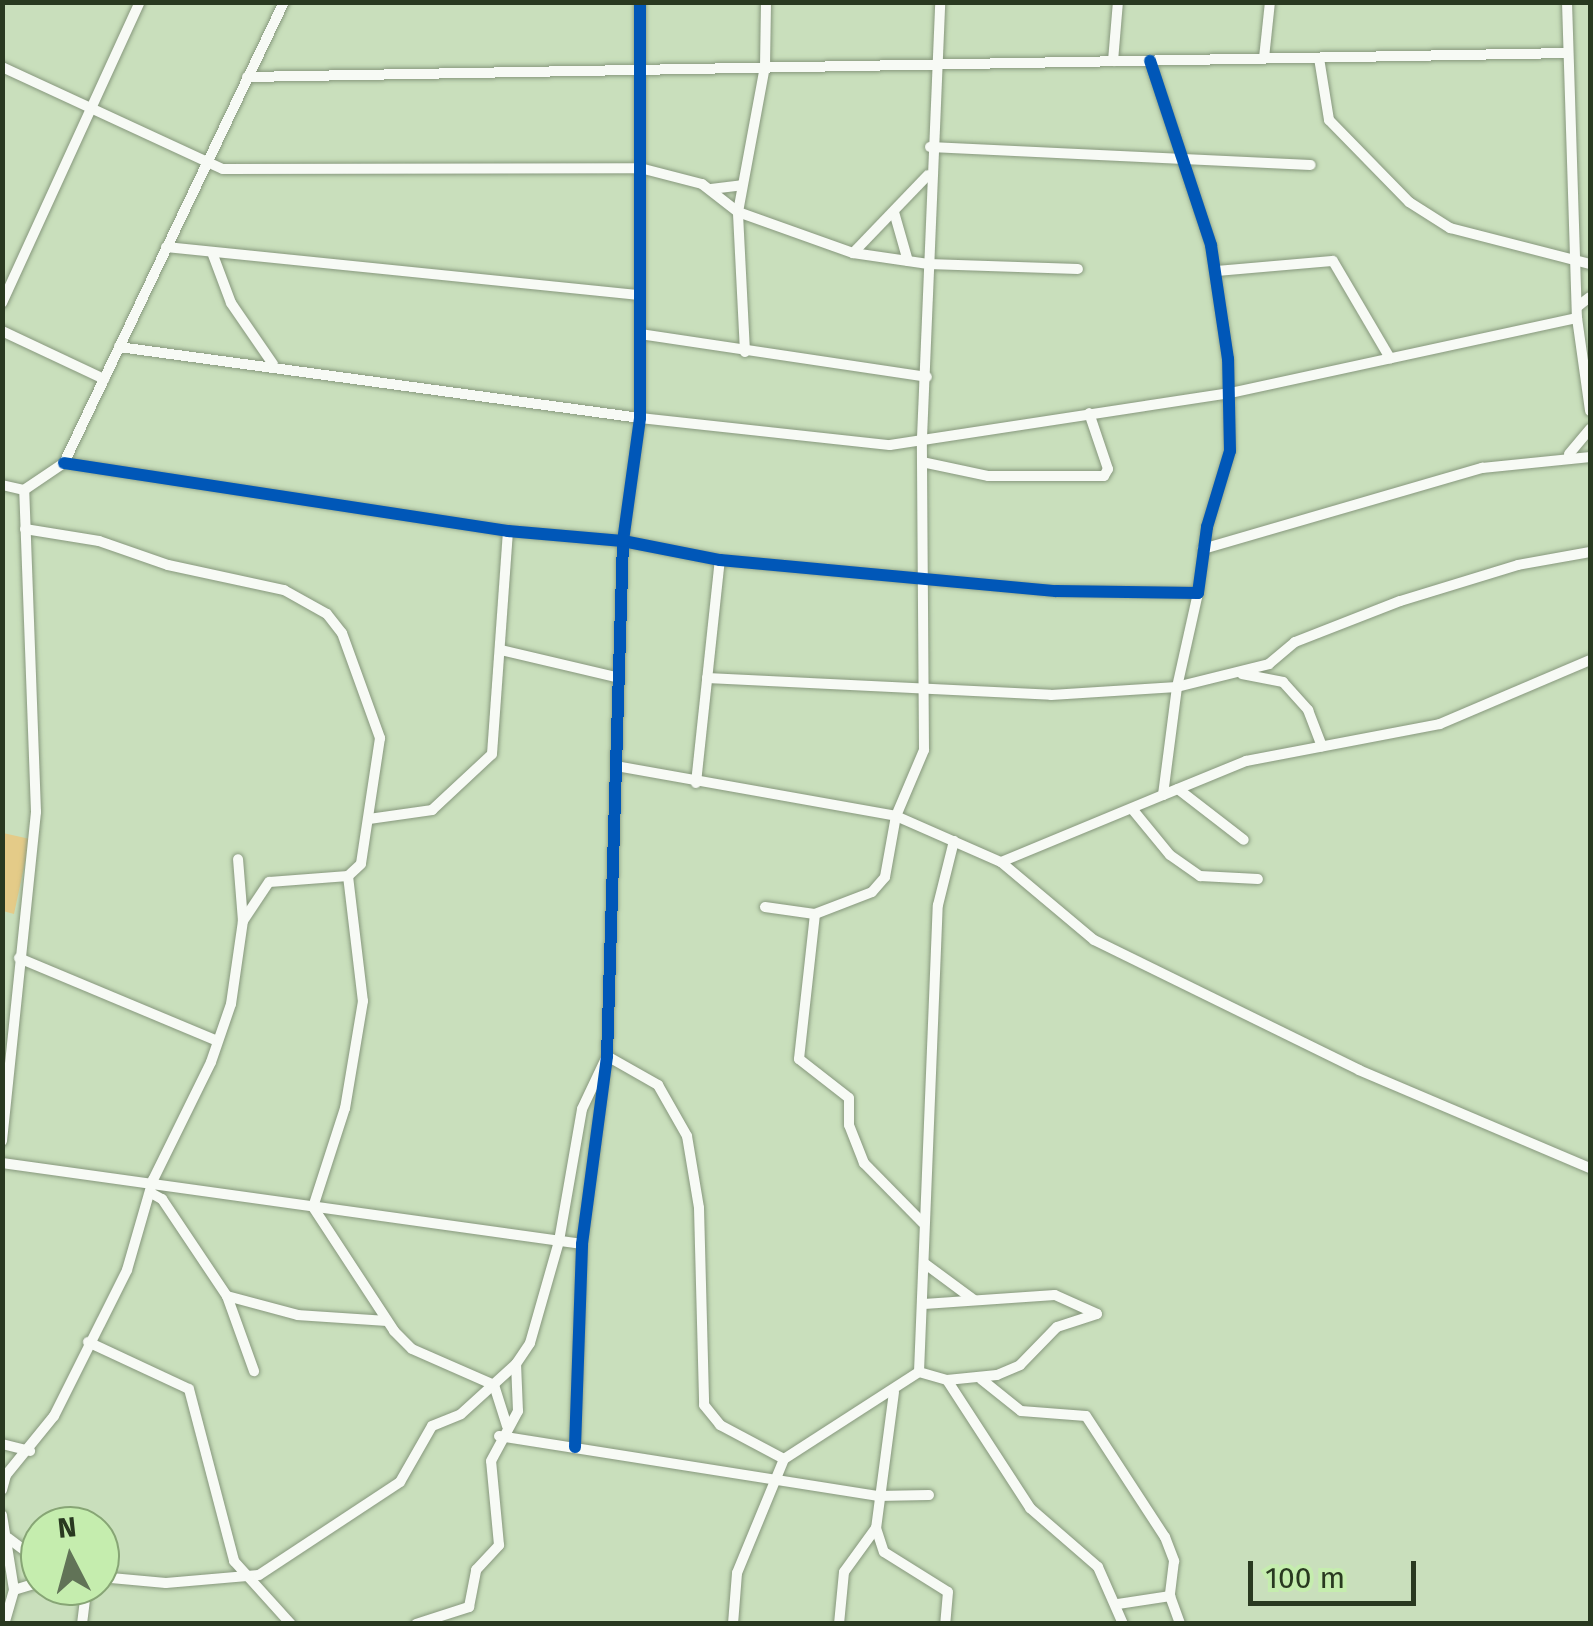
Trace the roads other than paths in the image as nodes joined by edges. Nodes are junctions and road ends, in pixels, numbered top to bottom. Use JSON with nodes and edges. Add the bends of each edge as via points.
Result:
{"nodes":[{"id":1,"x":140,"y":2,"type":"edge"},
{"id":2,"x":284,"y":2,"type":"edge"},
{"id":3,"x":640,"y":2,"type":"edge"},
{"id":4,"x":766,"y":2,"type":"edge"},
{"id":5,"x":940,"y":2,"type":"edge"},
{"id":6,"x":1118,"y":2,"type":"edge"},
{"id":7,"x":1270,"y":2,"type":"edge"},
{"id":8,"x":1567,"y":2,"type":"edge"},
{"id":9,"x":1568,"y":53,"type":"junction"},
{"id":10,"x":1264,"y":58,"type":"junction"},
{"id":11,"x":1318,"y":58,"type":"junction"},
{"id":12,"x":1150,"y":60,"type":"junction"},
{"id":13,"x":1113,"y":61,"type":"junction"},
{"id":14,"x":936,"y":64,"type":"junction"},
{"id":15,"x":2,"y":67,"type":"edge"},
{"id":16,"x":765,"y":68,"type":"junction"},
{"id":17,"x":640,"y":70,"type":"junction"},
{"id":18,"x":247,"y":77,"type":"junction"},
{"id":19,"x":92,"y":109,"type":"junction"},
{"id":20,"x":930,"y":148,"type":"junction"},
{"id":21,"x":1186,"y":159,"type":"junction"},
{"id":22,"x":206,"y":162,"type":"junction"},
{"id":23,"x":1311,"y":165,"type":"dead end"},
{"id":24,"x":640,"y":168,"type":"junction"},
{"id":25,"x":928,"y":175,"type":"junction"},
{"id":26,"x":742,"y":185,"type":"junction"},
{"id":27,"x":711,"y":189,"type":"junction"},
{"id":28,"x":738,"y":212,"type":"junction"},
{"id":29,"x":894,"y":212,"type":"junction"},
{"id":30,"x":166,"y":247,"type":"junction"},
{"id":31,"x":853,"y":253,"type":"junction"},
{"id":32,"x":214,"y":255,"type":"junction"},
{"id":33,"x":1576,"y":257,"type":"junction"},
{"id":34,"x":908,"y":261,"type":"junction"},
{"id":35,"x":928,"y":264,"type":"junction"},
{"id":36,"x":1590,"y":264,"type":"edge"},
{"id":37,"x":1078,"y":269,"type":"dead end"},
{"id":38,"x":1216,"y":271,"type":"junction"},
{"id":39,"x":640,"y":295,"type":"junction"},
{"id":40,"x":1590,"y":298,"type":"edge"},
{"id":41,"x":2,"y":302,"type":"edge"},
{"id":42,"x":1577,"y":312,"type":"junction"},
{"id":43,"x":2,"y":331,"type":"edge"},
{"id":44,"x":640,"y":334,"type":"junction"},
{"id":45,"x":250,"y":336,"type":"junction"},
{"id":46,"x":119,"y":347,"type":"junction"},
{"id":47,"x":746,"y":352,"type":"junction"},
{"id":48,"x":1390,"y":358,"type":"junction"},
{"id":49,"x":250,"y":362,"type":"junction"},
{"id":50,"x":274,"y":365,"type":"junction"},
{"id":51,"x":927,"y":377,"type":"junction"},
{"id":52,"x":104,"y":379,"type":"junction"},
{"id":53,"x":1230,"y":392,"type":"junction"},
{"id":54,"x":1590,"y":412,"type":"edge"},
{"id":55,"x":1090,"y":414,"type":"junction"},
{"id":56,"x":640,"y":418,"type":"junction"},
{"id":57,"x":1590,"y":429,"type":"edge"},
{"id":58,"x":922,"y":438,"type":"junction"},
{"id":59,"x":1569,"y":454,"type":"junction"},
{"id":60,"x":1590,"y":458,"type":"edge"},
{"id":61,"x":922,"y":462,"type":"junction"},
{"id":62,"x":64,"y":463,"type":"junction"},
{"id":63,"x":2,"y":484,"type":"edge"},
{"id":64,"x":24,"y":490,"type":"junction"},
{"id":65,"x":24,"y":530,"type":"junction"},
{"id":66,"x":508,"y":530,"type":"junction"},
{"id":67,"x":624,"y":541,"type":"junction"},
{"id":68,"x":1203,"y":548,"type":"junction"},
{"id":69,"x":1590,"y":552,"type":"edge"},
{"id":70,"x":720,"y":560,"type":"junction"},
{"id":71,"x":925,"y":576,"type":"junction"},
{"id":72,"x":1198,"y":592,"type":"junction"},
{"id":73,"x":500,"y":650,"type":"junction"},
{"id":74,"x":1590,"y":660,"type":"edge"},
{"id":75,"x":1236,"y":672,"type":"junction"},
{"id":76,"x":619,"y":678,"type":"junction"},
{"id":77,"x":707,"y":678,"type":"junction"},
{"id":78,"x":1177,"y":687,"type":"junction"},
{"id":79,"x":927,"y":688,"type":"junction"},
{"id":80,"x":1322,"y":746,"type":"junction"},
{"id":81,"x":616,"y":766,"type":"junction"},
{"id":82,"x":696,"y":784,"type":"junction"},
{"id":83,"x":1178,"y":789,"type":"junction"},
{"id":84,"x":1163,"y":795,"type":"junction"},
{"id":85,"x":1133,"y":810,"type":"junction"},
{"id":86,"x":896,"y":816,"type":"junction"},
{"id":87,"x":370,"y":819,"type":"junction"},
{"id":88,"x":1244,"y":840,"type":"dead end"},
{"id":89,"x":954,"y":841,"type":"junction"},
{"id":90,"x":238,"y":859,"type":"dead end"},
{"id":91,"x":1001,"y":862,"type":"junction"},
{"id":92,"x":348,"y":876,"type":"junction"},
{"id":93,"x":1258,"y":879,"type":"dead end"},
{"id":94,"x":765,"y":907,"type":"dead end"},
{"id":95,"x":815,"y":914,"type":"junction"},
{"id":96,"x":243,"y":921,"type":"junction"},
{"id":97,"x":19,"y":958,"type":"junction"},
{"id":98,"x":217,"y":1042,"type":"junction"},
{"id":99,"x":608,"y":1056,"type":"junction"},
{"id":100,"x":2,"y":1140,"type":"edge"},
{"id":101,"x":2,"y":1163,"type":"edge"},
{"id":102,"x":1590,"y":1168,"type":"edge"},
{"id":103,"x":152,"y":1186,"type":"junction"},
{"id":104,"x":313,"y":1207,"type":"junction"},
{"id":105,"x":923,"y":1223,"type":"junction"},
{"id":106,"x":559,"y":1240,"type":"junction"},
{"id":107,"x":582,"y":1244,"type":"junction"},
{"id":108,"x":924,"y":1263,"type":"junction"},
{"id":109,"x":227,"y":1296,"type":"junction"},
{"id":110,"x":974,"y":1300,"type":"junction"},
{"id":111,"x":924,"y":1304,"type":"junction"},
{"id":112,"x":386,"y":1321,"type":"junction"},
{"id":113,"x":88,"y":1342,"type":"junction"},
{"id":114,"x":516,"y":1364,"type":"junction"},
{"id":115,"x":254,"y":1371,"type":"dead end"},
{"id":116,"x":919,"y":1372,"type":"junction"},
{"id":117,"x":980,"y":1379,"type":"junction"},
{"id":118,"x":946,"y":1380,"type":"junction"},
{"id":119,"x":494,"y":1385,"type":"junction"},
{"id":120,"x":894,"y":1392,"type":"junction"},
{"id":121,"x":503,"y":1431,"type":"junction"},
{"id":122,"x":2,"y":1444,"type":"edge"},
{"id":123,"x":575,"y":1447,"type":"junction"},
{"id":124,"x":30,"y":1450,"type":"junction"},
{"id":125,"x":784,"y":1459,"type":"junction"},
{"id":126,"x":778,"y":1476,"type":"junction"},
{"id":127,"x":2,"y":1490,"type":"edge"},
{"id":128,"x":930,"y":1494,"type":"dead end"},
{"id":129,"x":877,"y":1496,"type":"junction"},
{"id":130,"x":2,"y":1515,"type":"edge"},
{"id":131,"x":876,"y":1528,"type":"junction"},
{"id":132,"x":8,"y":1538,"type":"junction"},
{"id":133,"x":20,"y":1547,"type":"edge"},
{"id":134,"x":120,"y":1579,"type":"edge"},
{"id":135,"x":250,"y":1579,"type":"junction"},
{"id":136,"x":20,"y":1588,"type":"edge"},
{"id":137,"x":14,"y":1590,"type":"junction"},
{"id":138,"x":1170,"y":1596,"type":"junction"},
{"id":139,"x":1118,"y":1604,"type":"junction"},
{"id":140,"x":6,"y":1605,"type":"edge"},
{"id":141,"x":4,"y":1624,"type":"edge"},
{"id":142,"x":290,"y":1624,"type":"edge"},
{"id":143,"x":416,"y":1624,"type":"edge"},
{"id":144,"x":732,"y":1624,"type":"edge"},
{"id":145,"x":839,"y":1624,"type":"edge"},
{"id":146,"x":945,"y":1624,"type":"edge"},
{"id":147,"x":1123,"y":1624,"type":"edge"},
{"id":148,"x":1180,"y":1624,"type":"edge"}],
"edges":[{"from":1,"to":19,"type":"street"},
{"from":2,"to":18,"type":"street"},
{"from":3,"to":17,"type":"street"},
{"from":4,"to":16,"type":"street"},
{"from":5,"to":14,"type":"street"},
{"from":6,"to":13,"type":"street"},
{"from":7,"to":10,"type":"street"},
{"from":8,"to":9,"type":"street"},
{"from":9,"to":11,"type":"street"},
{"from":9,"to":33,"type":"street"},
{"from":10,"to":11,"type":"street"},
{"from":10,"to":12,"type":"street"},
{"from":11,"to":33,"type":"street","via":[[1329,120],[1409,202],[1450,228]]},
{"from":12,"to":13,"type":"street"},
{"from":12,"to":21,"type":"street"},
{"from":13,"to":14,"type":"street"},
{"from":14,"to":16,"type":"street"},
{"from":14,"to":20,"type":"street"},
{"from":15,"to":19,"type":"street"},
{"from":16,"to":17,"type":"street"},
{"from":16,"to":26,"type":"street"},
{"from":17,"to":18,"type":"street"},
{"from":17,"to":24,"type":"street"},
{"from":18,"to":22,"type":"street"},
{"from":19,"to":22,"type":"street"},
{"from":19,"to":41,"type":"street"},
{"from":20,"to":21,"type":"street"},
{"from":20,"to":25,"type":"street"},
{"from":21,"to":23,"type":"street"},
{"from":21,"to":38,"type":"street"},
{"from":22,"to":24,"type":"street","via":[[223,169]]},
{"from":22,"to":30,"type":"street"},
{"from":24,"to":27,"type":"street"},
{"from":24,"to":39,"type":"street"},
{"from":25,"to":29,"type":"street"},
{"from":25,"to":35,"type":"street"},
{"from":26,"to":27,"type":"street"},
{"from":26,"to":28,"type":"street"},
{"from":27,"to":28,"type":"street"},
{"from":28,"to":31,"type":"street"},
{"from":28,"to":47,"type":"street"},
{"from":29,"to":31,"type":"street"},
{"from":29,"to":34,"type":"street"},
{"from":30,"to":32,"type":"street"},
{"from":30,"to":46,"type":"street"},
{"from":31,"to":34,"type":"street"},
{"from":32,"to":39,"type":"street"},
{"from":32,"to":45,"type":"street"},
{"from":33,"to":36,"type":"street"},
{"from":33,"to":42,"type":"street"},
{"from":34,"to":35,"type":"street"},
{"from":35,"to":37,"type":"street"},
{"from":35,"to":51,"type":"street"},
{"from":38,"to":48,"type":"street","via":[[1333,261]]},
{"from":38,"to":53,"type":"street"},
{"from":39,"to":44,"type":"street"},
{"from":40,"to":42,"type":"street"},
{"from":42,"to":48,"type":"street"},
{"from":42,"to":54,"type":"street"},
{"from":43,"to":52,"type":"street"},
{"from":44,"to":47,"type":"street"},
{"from":44,"to":56,"type":"street"},
{"from":45,"to":49,"type":"street"},
{"from":45,"to":50,"type":"street"},
{"from":46,"to":49,"type":"street"},
{"from":46,"to":52,"type":"street"},
{"from":47,"to":51,"type":"street"},
{"from":48,"to":53,"type":"street"},
{"from":49,"to":50,"type":"street"},
{"from":50,"to":56,"type":"street"},
{"from":51,"to":58,"type":"street"},
{"from":52,"to":62,"type":"street"},
{"from":53,"to":55,"type":"street"},
{"from":53,"to":68,"type":"street","via":[[1230,451]]},
{"from":55,"to":58,"type":"street"},
{"from":55,"to":61,"type":"street","via":[[1108,469],[1104,476],[988,476]]},
{"from":56,"to":58,"type":"street","via":[[871,444]]},
{"from":56,"to":67,"type":"street"},
{"from":57,"to":59,"type":"street"},
{"from":58,"to":61,"type":"street"},
{"from":59,"to":60,"type":"street"},
{"from":59,"to":68,"type":"street","via":[[1482,468]]},
{"from":61,"to":71,"type":"street"},
{"from":62,"to":64,"type":"street"},
{"from":62,"to":66,"type":"street"},
{"from":63,"to":64,"type":"street"},
{"from":64,"to":65,"type":"street"},
{"from":65,"to":87,"type":"street","via":[[99,541],[168,565],[284,590],[327,614],[342,634],[380,738]]},
{"from":65,"to":97,"type":"street","via":[[36,812]]},
{"from":66,"to":67,"type":"street"},
{"from":66,"to":73,"type":"street"},
{"from":67,"to":70,"type":"street"},
{"from":67,"to":76,"type":"street"},
{"from":68,"to":72,"type":"street"},
{"from":69,"to":75,"type":"street","via":[[1518,565],[1400,601],[1295,642],[1269,664]]},
{"from":70,"to":71,"type":"street"},
{"from":70,"to":77,"type":"street"},
{"from":71,"to":72,"type":"street","via":[[1056,591]]},
{"from":71,"to":79,"type":"street"},
{"from":72,"to":78,"type":"street"},
{"from":73,"to":76,"type":"street"},
{"from":73,"to":87,"type":"street","via":[[494,744],[486,762],[432,810]]},
{"from":74,"to":80,"type":"street","via":[[1440,724]]},
{"from":75,"to":78,"type":"street"},
{"from":75,"to":80,"type":"street","via":[[1283,682],[1308,710]]},
{"from":76,"to":81,"type":"street"},
{"from":77,"to":79,"type":"street"},
{"from":77,"to":82,"type":"street"},
{"from":78,"to":79,"type":"street","via":[[1096,695]]},
{"from":78,"to":84,"type":"street"},
{"from":79,"to":86,"type":"street","via":[[924,750]]},
{"from":80,"to":83,"type":"street","via":[[1246,761]]},
{"from":81,"to":82,"type":"street"},
{"from":81,"to":99,"type":"street"},
{"from":82,"to":86,"type":"street","via":[[699,778]]},
{"from":83,"to":84,"type":"street"},
{"from":83,"to":88,"type":"street"},
{"from":84,"to":85,"type":"street"},
{"from":85,"to":91,"type":"street"},
{"from":85,"to":93,"type":"street","via":[[1170,856],[1200,876]]},
{"from":86,"to":89,"type":"street"},
{"from":86,"to":95,"type":"street","via":[[885,877],[872,892]]},
{"from":87,"to":92,"type":"street","via":[[361,864]]},
{"from":89,"to":91,"type":"street"},
{"from":89,"to":105,"type":"street","via":[[938,905]]},
{"from":90,"to":96,"type":"street"},
{"from":91,"to":102,"type":"street","via":[[1094,940],[1358,1070]]},
{"from":92,"to":96,"type":"street","via":[[269,882]]},
{"from":92,"to":104,"type":"street","via":[[362,1001],[346,1108]]},
{"from":94,"to":95,"type":"street"},
{"from":95,"to":105,"type":"street","via":[[799,1058],[850,1098],[849,1125],[864,1163]]},
{"from":96,"to":98,"type":"street"},
{"from":97,"to":98,"type":"street"},
{"from":97,"to":100,"type":"street"},
{"from":98,"to":103,"type":"street"},
{"from":99,"to":106,"type":"street","via":[[582,1109]]},
{"from":99,"to":107,"type":"street"},
{"from":99,"to":125,"type":"street","via":[[658,1085],[687,1136],[698,1208],[704,1405],[720,1426]]},
{"from":101,"to":103,"type":"street"},
{"from":103,"to":104,"type":"street"},
{"from":103,"to":109,"type":"street"},
{"from":103,"to":113,"type":"street","via":[[127,1270]]},
{"from":104,"to":106,"type":"street"},
{"from":104,"to":112,"type":"street"},
{"from":105,"to":108,"type":"street"},
{"from":106,"to":107,"type":"street"},
{"from":106,"to":114,"type":"street","via":[[530,1343]]},
{"from":107,"to":123,"type":"street"},
{"from":108,"to":110,"type":"street"},
{"from":108,"to":111,"type":"street"},
{"from":109,"to":112,"type":"street","via":[[298,1315]]},
{"from":109,"to":115,"type":"street"},
{"from":110,"to":111,"type":"street"},
{"from":110,"to":117,"type":"street","via":[[1055,1295],[1098,1314],[1057,1327],[1020,1364]]},
{"from":111,"to":116,"type":"street"},
{"from":112,"to":119,"type":"street","via":[[412,1349]]},
{"from":113,"to":124,"type":"street"},
{"from":113,"to":135,"type":"street","via":[[178,1382],[197,1400],[218,1514],[234,1561]]},
{"from":114,"to":119,"type":"street"},
{"from":114,"to":121,"type":"street","via":[[518,1411]]},
{"from":116,"to":118,"type":"street"},
{"from":116,"to":120,"type":"street"},
{"from":117,"to":118,"type":"street"},
{"from":117,"to":138,"type":"street","via":[[1021,1411],[1086,1416],[1165,1536],[1174,1561]]},
{"from":118,"to":139,"type":"street","via":[[1030,1508],[1075,1542]]},
{"from":119,"to":121,"type":"street"},
{"from":119,"to":135,"type":"street","via":[[461,1414],[432,1426],[409,1472],[391,1488]]},
{"from":120,"to":125,"type":"street"},
{"from":120,"to":129,"type":"street"},
{"from":121,"to":123,"type":"street"},
{"from":121,"to":143,"type":"street","via":[[491,1460],[499,1545],[476,1570],[469,1607]]},
{"from":122,"to":124,"type":"street"},
{"from":123,"to":126,"type":"street"},
{"from":124,"to":127,"type":"street","via":[[6,1475]]},
{"from":125,"to":126,"type":"street"},
{"from":126,"to":129,"type":"street"},
{"from":126,"to":144,"type":"street","via":[[736,1573]]},
{"from":128,"to":129,"type":"street"},
{"from":129,"to":131,"type":"street"},
{"from":130,"to":132,"type":"street"},
{"from":131,"to":145,"type":"street","via":[[844,1572]]},
{"from":131,"to":146,"type":"street","via":[[884,1552],[948,1592]]},
{"from":132,"to":133,"type":"street"},
{"from":132,"to":137,"type":"street"},
{"from":134,"to":135,"type":"street"},
{"from":135,"to":142,"type":"street"},
{"from":136,"to":137,"type":"street"},
{"from":137,"to":140,"type":"street"},
{"from":138,"to":139,"type":"street"},
{"from":138,"to":148,"type":"street"},
{"from":139,"to":147,"type":"street"},
{"from":140,"to":141,"type":"street"}]}
